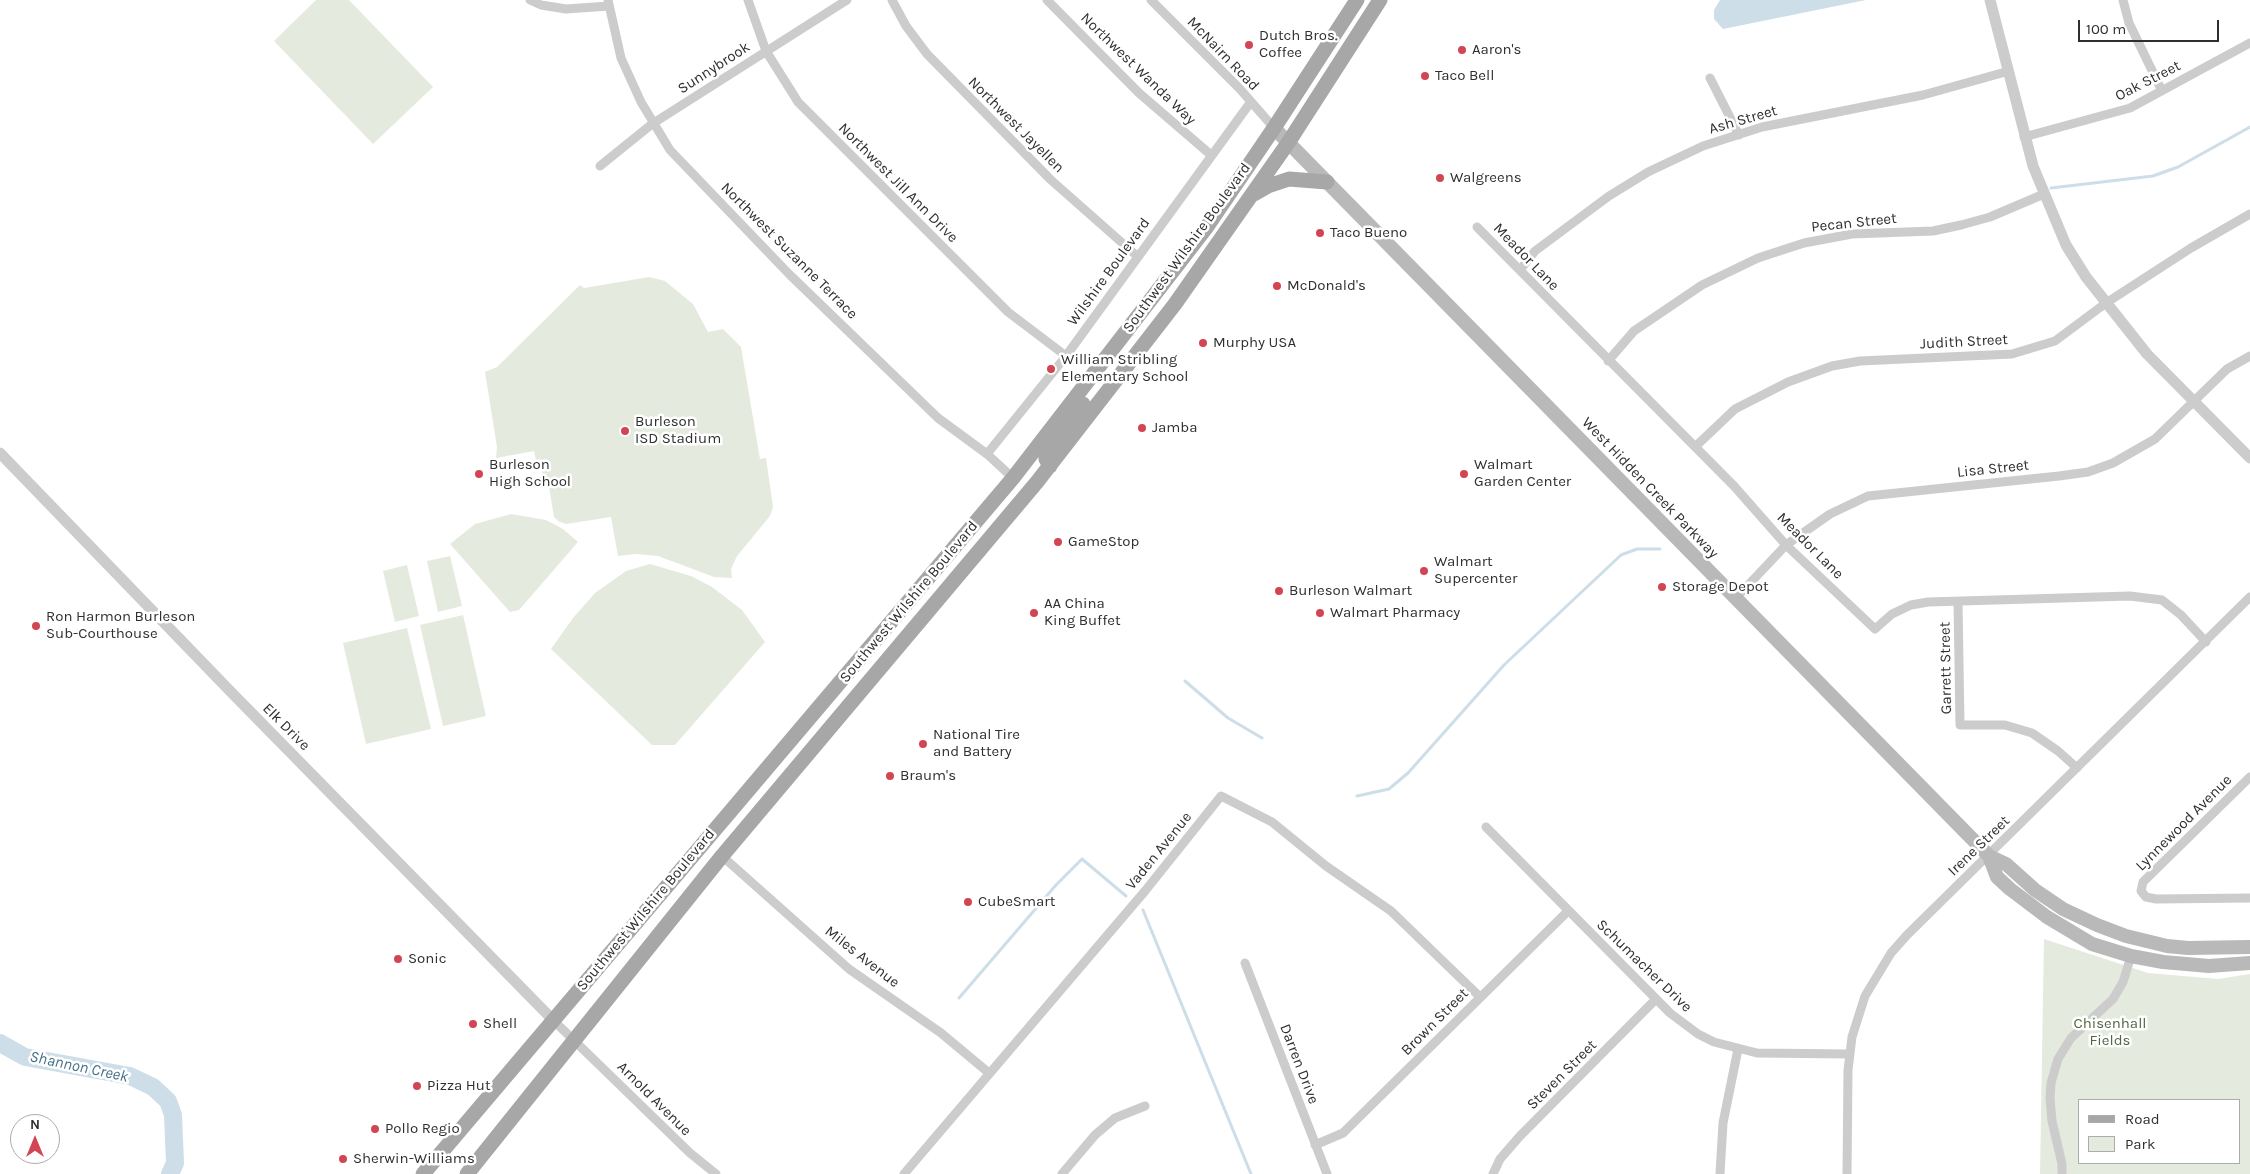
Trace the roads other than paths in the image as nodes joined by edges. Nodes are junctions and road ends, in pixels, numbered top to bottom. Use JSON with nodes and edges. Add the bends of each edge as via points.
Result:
{"nodes":[{"id":1,"x":530,"y":0,"type":"edge"},
{"id":2,"x":748,"y":0,"type":"edge"},
{"id":3,"x":847,"y":0,"type":"edge"},
{"id":4,"x":892,"y":0,"type":"edge"},
{"id":5,"x":1047,"y":0,"type":"edge"},
{"id":6,"x":1151,"y":0,"type":"edge"},
{"id":7,"x":1357,"y":0,"type":"edge"},
{"id":8,"x":1380,"y":0,"type":"edge"},
{"id":9,"x":1990,"y":0,"type":"edge"},
{"id":10,"x":2123,"y":0,"type":"edge"},
{"id":11,"x":609,"y":3,"type":"edge"},
{"id":12,"x":2250,"y":43,"type":"edge"},
{"id":13,"x":766,"y":51,"type":"junction"},
{"id":14,"x":2008,"y":71,"type":"junction"},
{"id":15,"x":1710,"y":78,"type":"dead end"},
{"id":16,"x":2162,"y":91,"type":"junction"},
{"id":17,"x":1250,"y":103,"type":"junction"},
{"id":18,"x":652,"y":124,"type":"junction"},
{"id":19,"x":1274,"y":128,"type":"junction"},
{"id":20,"x":1739,"y":135,"type":"junction"},
{"id":21,"x":2024,"y":137,"type":"junction"},
{"id":22,"x":1288,"y":143,"type":"junction"},
{"id":23,"x":1211,"y":156,"type":"junction"},
{"id":24,"x":600,"y":166,"type":"dead end"},
{"id":25,"x":1327,"y":182,"type":"junction"},
{"id":26,"x":2044,"y":194,"type":"junction"},
{"id":27,"x":1251,"y":196,"type":"junction"},
{"id":28,"x":2250,"y":214,"type":"edge"},
{"id":29,"x":1477,"y":227,"type":"dead end"},
{"id":30,"x":1137,"y":256,"type":"junction"},
{"id":31,"x":1520,"y":270,"type":"junction"},
{"id":32,"x":2106,"y":303,"type":"junction"},
{"id":33,"x":1066,"y":356,"type":"junction"},
{"id":34,"x":2250,"y":356,"type":"edge"},
{"id":35,"x":1608,"y":361,"type":"junction"},
{"id":36,"x":1085,"y":385,"type":"junction"},
{"id":37,"x":2194,"y":401,"type":"junction"},
{"id":38,"x":1695,"y":447,"type":"junction"},
{"id":39,"x":0,"y":453,"type":"edge"},
{"id":40,"x":987,"y":454,"type":"junction"},
{"id":41,"x":2250,"y":458,"type":"edge"},
{"id":42,"x":1050,"y":466,"type":"junction"},
{"id":43,"x":1013,"y":478,"type":"junction"},
{"id":44,"x":1786,"y":545,"type":"junction"},
{"id":45,"x":2250,"y":597,"type":"edge"},
{"id":46,"x":1736,"y":598,"type":"junction"},
{"id":47,"x":1958,"y":602,"type":"junction"},
{"id":48,"x":902,"y":611,"type":"junction"},
{"id":49,"x":918,"y":624,"type":"junction"},
{"id":50,"x":2206,"y":642,"type":"junction"},
{"id":51,"x":2077,"y":768,"type":"junction"},
{"id":52,"x":2250,"y":777,"type":"edge"},
{"id":53,"x":1486,"y":827,"type":"dead end"},
{"id":54,"x":722,"y":856,"type":"junction"},
{"id":55,"x":1989,"y":856,"type":"junction"},
{"id":56,"x":2250,"y":898,"type":"edge"},
{"id":57,"x":1568,"y":910,"type":"junction"},
{"id":58,"x":2250,"y":946,"type":"edge"},
{"id":59,"x":2131,"y":956,"type":"junction"},
{"id":60,"x":1245,"y":963,"type":"dead end"},
{"id":61,"x":2250,"y":963,"type":"edge"},
{"id":62,"x":1480,"y":997,"type":"junction"},
{"id":63,"x":1656,"y":999,"type":"junction"},
{"id":64,"x":553,"y":1020,"type":"junction"},
{"id":65,"x":575,"y":1040,"type":"junction"},
{"id":66,"x":1738,"y":1050,"type":"junction"},
{"id":67,"x":1849,"y":1054,"type":"junction"},
{"id":68,"x":989,"y":1073,"type":"junction"},
{"id":69,"x":1145,"y":1106,"type":"dead end"},
{"id":70,"x":1315,"y":1145,"type":"junction"},
{"id":71,"x":423,"y":1174,"type":"edge"},
{"id":72,"x":466,"y":1174,"type":"edge"},
{"id":73,"x":716,"y":1174,"type":"edge"},
{"id":74,"x":904,"y":1174,"type":"edge"},
{"id":75,"x":1062,"y":1174,"type":"edge"},
{"id":76,"x":1327,"y":1174,"type":"edge"},
{"id":77,"x":1493,"y":1174,"type":"edge"},
{"id":78,"x":1720,"y":1174,"type":"edge"},
{"id":79,"x":1847,"y":1174,"type":"edge"},
{"id":80,"x":2062,"y":1174,"type":"edge"}],
"edges":[{"from":1,"to":11,"type":"street","via":[[566,10]]},
{"from":2,"to":13,"type":"street","name":"Northwest Jill Ann Drive"},
{"from":3,"to":13,"type":"street","name":"Sunnybrook"},
{"from":4,"to":30,"type":"street","name":"Northwest Jayellen","via":[[927,54],[1051,180]]},
{"from":5,"to":23,"type":"street","name":"Northwest Wanda Way","via":[[1139,93]]},
{"from":6,"to":17,"type":"street","name":"McNairn Road"},
{"from":7,"to":19,"type":"main road","name":"Southwest Wilshire Boulevard"},
{"from":8,"to":22,"type":"main road","name":"Southwest Wilshire Boulevard"},
{"from":9,"to":14,"type":"street"},
{"from":10,"to":16,"type":"street","via":[[2128,23]]},
{"from":11,"to":18,"type":"street","name":"Northwest Suzanne Terrace","via":[[622,58]]},
{"from":12,"to":16,"type":"street","name":"Oak Street"},
{"from":13,"to":18,"type":"street","name":"Sunnybrook"},
{"from":13,"to":33,"type":"street","name":"Northwest Jill Ann Drive","via":[[798,102],[850,156],[1008,312]]},
{"from":14,"to":20,"type":"street","name":"Ash Street","via":[[1923,95],[1762,127]]},
{"from":14,"to":21,"type":"street"},
{"from":15,"to":20,"type":"street"},
{"from":16,"to":21,"type":"street","name":"Oak Street","via":[[2130,108]]},
{"from":17,"to":19,"type":"street","name":"McNairn Road"},
{"from":17,"to":23,"type":"street","name":"Wilshire Boulevard"},
{"from":18,"to":24,"type":"street","name":"Sunnybrook"},
{"from":18,"to":40,"type":"street","name":"Northwest Suzanne Terrace","via":[[670,150],[789,274],[938,418]]},
{"from":19,"to":22,"type":"main road","name":"West Hidden Creek Parkway"},
{"from":19,"to":36,"type":"main road","name":"Southwest Wilshire Boulevard","via":[[1206,228]]},
{"from":20,"to":31,"type":"street","name":"Ash Street","via":[[1703,146],[1648,172],[1609,196],[1535,251]]},
{"from":21,"to":26,"type":"street"},
{"from":22,"to":25,"type":"main road","name":"West Hidden Creek Parkway"},
{"from":22,"to":27,"type":"main road","name":"Southwest Wilshire Boulevard"},
{"from":23,"to":30,"type":"street","name":"Wilshire Boulevard"},
{"from":25,"to":27,"type":"main road","via":[[1289,180],[1268,186]]},
{"from":25,"to":46,"type":"main road","name":"West Hidden Creek Parkway"},
{"from":26,"to":32,"type":"street","via":[[2066,245]]},
{"from":26,"to":35,"type":"street","name":"Pecan Street","via":[[1961,225],[1933,231],[1852,234],[1804,243],[1758,258],[1702,285],[1634,331]]},
{"from":27,"to":42,"type":"main road","name":"Southwest Wilshire Boulevard","via":[[1175,304]]},
{"from":28,"to":32,"type":"street","name":"Judith Street"},
{"from":29,"to":31,"type":"street","name":"Meador Lane"},
{"from":30,"to":33,"type":"street","name":"Wilshire Boulevard"},
{"from":31,"to":35,"type":"street","name":"Meador Lane"},
{"from":32,"to":37,"type":"street","via":[[2147,354]]},
{"from":32,"to":38,"type":"street","name":"Judith Street","via":[[2054,341],[2012,354],[1869,361],[1832,366],[1788,382],[1735,410]]},
{"from":33,"to":40,"type":"street","name":"Wilshire Boulevard"},
{"from":34,"to":37,"type":"street","name":"Lisa Street","via":[[2227,370]]},
{"from":35,"to":38,"type":"street","name":"Meador Lane"},
{"from":36,"to":42,"type":"main road","via":[[1082,406],[1047,451],[1046,459]]},
{"from":36,"to":43,"type":"main road","name":"Southwest Wilshire Boulevard"},
{"from":37,"to":41,"type":"street"},
{"from":37,"to":44,"type":"street","name":"Lisa Street","via":[[2155,439],[2113,463],[2088,472],[1868,496],[1830,514]]},
{"from":38,"to":44,"type":"street","name":"Meador Lane"},
{"from":39,"to":64,"type":"street","name":"Elk Drive"},
{"from":40,"to":43,"type":"street","name":"Northwest Suzanne Terrace"},
{"from":42,"to":49,"type":"main road","name":"Southwest Wilshire Boulevard"},
{"from":43,"to":48,"type":"main road","name":"Southwest Wilshire Boulevard"},
{"from":44,"to":46,"type":"street","name":"Lisa Street"},
{"from":44,"to":47,"type":"street","name":"Meador Lane","via":[[1875,630],[1892,614],[1910,605]]},
{"from":45,"to":50,"type":"street","name":"Irene Street"},
{"from":46,"to":55,"type":"main road","name":"West Hidden Creek Parkway"},
{"from":47,"to":50,"type":"street","name":"Meador Lane","via":[[2130,596],[2162,600]]},
{"from":47,"to":51,"type":"street","name":"Garrett Street","via":[[1960,725],[2004,725],[2032,733]]},
{"from":48,"to":49,"type":"main road"},
{"from":48,"to":64,"type":"main road","name":"Southwest Wilshire Boulevard"},
{"from":49,"to":54,"type":"main road","name":"Southwest Wilshire Boulevard"},
{"from":50,"to":51,"type":"street","name":"Irene Street"},
{"from":51,"to":55,"type":"street","name":"Irene Street"},
{"from":52,"to":56,"type":"street","name":"Lynnewood Avenue","via":[[2143,882],[2141,891],[2146,897],[2156,899]]},
{"from":53,"to":57,"type":"street","name":"Schumacher Drive"},
{"from":54,"to":65,"type":"main road","name":"Southwest Wilshire Boulevard"},
{"from":54,"to":68,"type":"street","name":"Miles Avenue","via":[[849,969],[941,1033]]},
{"from":55,"to":58,"type":"main road","name":"West Hidden Creek Parkway","via":[[2006,864],[2063,909],[2126,936],[2188,948]]},
{"from":55,"to":59,"type":"main road","name":"West Hidden Creek Parkway","via":[[1997,877],[2047,917],[2092,944]]},
{"from":55,"to":67,"type":"street","name":"Irene Street","via":[[1891,953],[1865,996]]},
{"from":57,"to":62,"type":"street","name":"Brown Street"},
{"from":57,"to":63,"type":"street","name":"Schumacher Drive"},
{"from":59,"to":61,"type":"main road","name":"West Hidden Creek Parkway","via":[[2194,965]]},
{"from":59,"to":80,"type":"street","via":[[2123,982],[2113,999],[2071,1038],[2058,1059],[2050,1099]]},
{"from":60,"to":70,"type":"street","name":"Darren Drive"},
{"from":62,"to":68,"type":"street","name":"Vaden Avenue","via":[[1406,922],[1334,872],[1272,822],[1221,796],[1145,891]]},
{"from":62,"to":70,"type":"street","name":"Brown Street","via":[[1343,1133]]},
{"from":63,"to":66,"type":"street","name":"Schumacher Drive","via":[[1698,1034]]},
{"from":63,"to":77,"type":"street","name":"Steven Street","via":[[1520,1136],[1500,1159]]},
{"from":64,"to":65,"type":"street","name":"Arnold Avenue"},
{"from":64,"to":71,"type":"main road","name":"Southwest Wilshire Boulevard"},
{"from":65,"to":72,"type":"main road","name":"Southwest Wilshire Boulevard"},
{"from":65,"to":73,"type":"street","name":"Arnold Avenue","via":[[690,1153]]},
{"from":66,"to":67,"type":"street","name":"Schumacher Drive"},
{"from":66,"to":78,"type":"street","via":[[1723,1123]]},
{"from":67,"to":79,"type":"street","name":"Irene Street"},
{"from":68,"to":74,"type":"street","name":"Vaden Avenue"},
{"from":69,"to":75,"type":"street","via":[[1115,1118],[1095,1135]]},
{"from":70,"to":76,"type":"street","name":"Darren Drive"}]}
